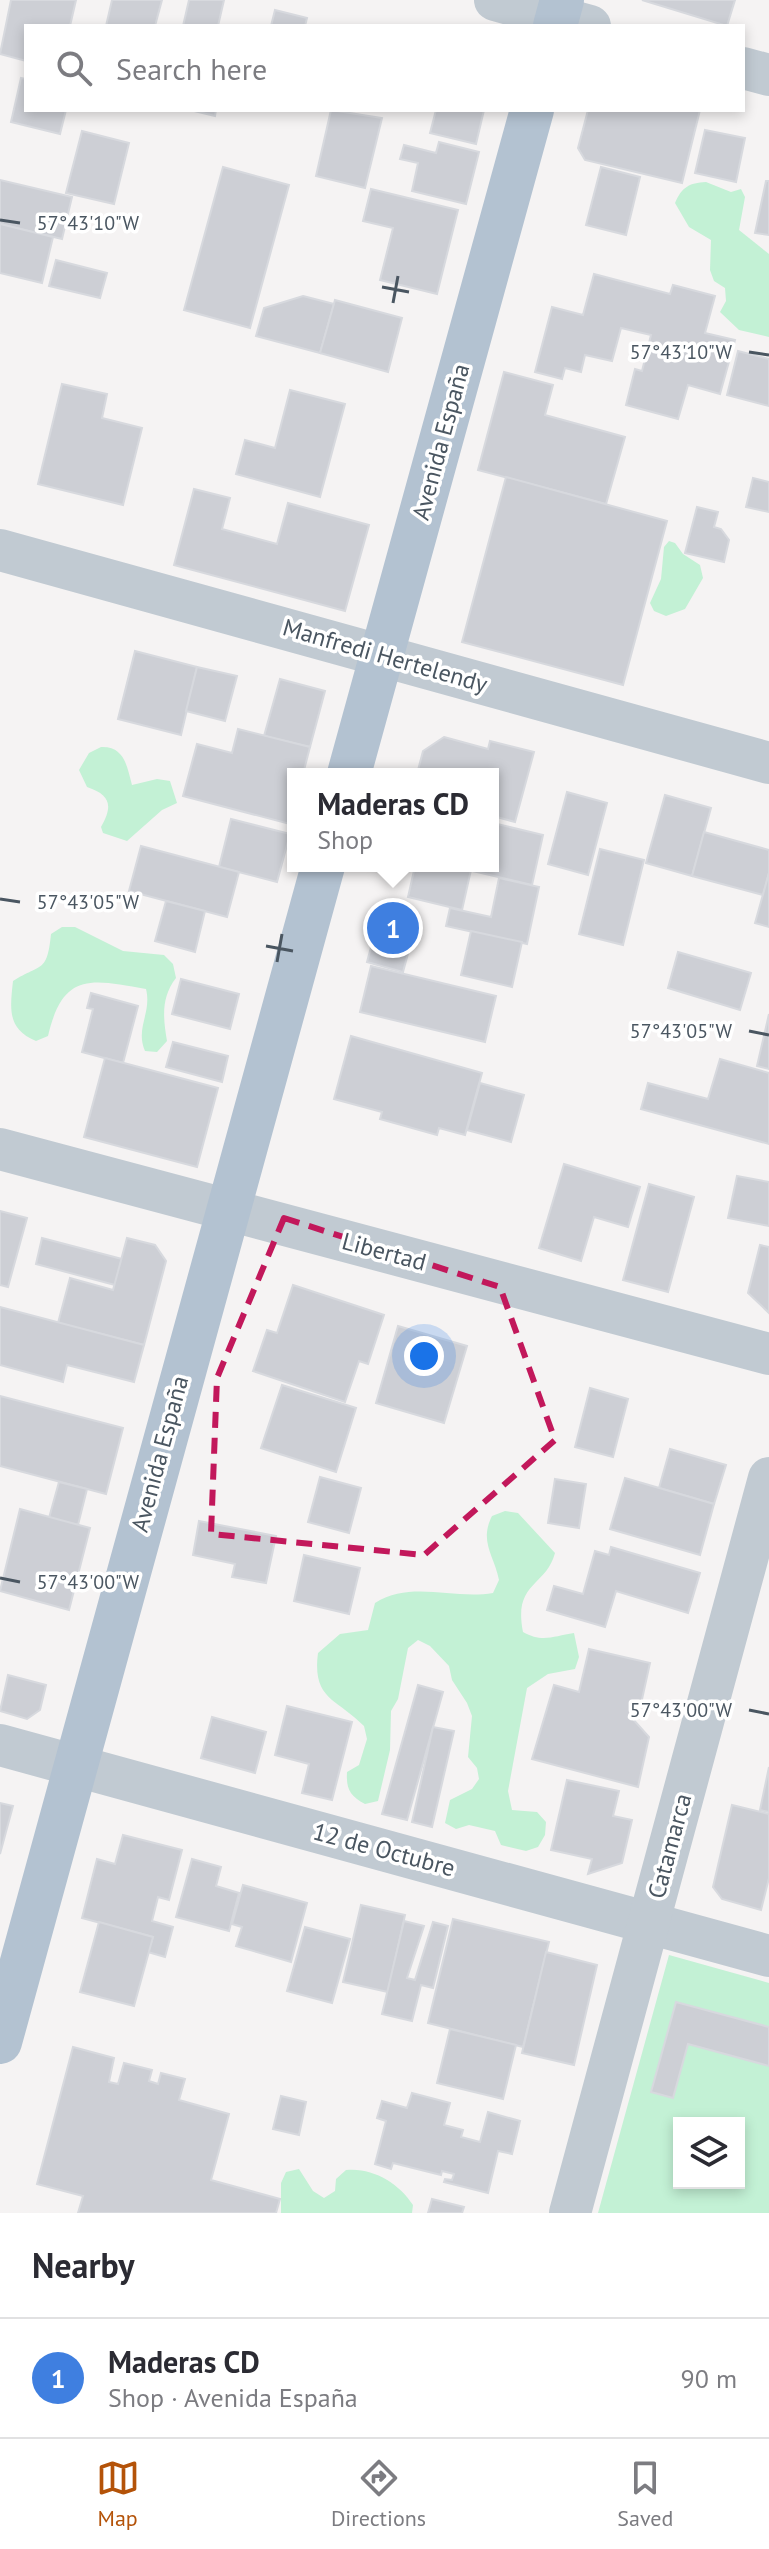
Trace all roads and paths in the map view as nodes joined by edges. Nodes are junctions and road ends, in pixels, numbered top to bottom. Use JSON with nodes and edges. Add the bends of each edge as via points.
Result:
{"nodes":[{"id":1,"x":495,"y":0,"type":"edge"},
{"id":2,"x":566,"y":17,"type":"edge"},
{"id":3,"x":745,"y":69,"type":"edge"},
{"id":4,"x":769,"y":75,"type":"edge"},
{"id":5,"x":531,"y":112,"type":"edge"},
{"id":6,"x":0,"y":550,"type":"edge"},
{"id":7,"x":382,"y":656,"type":"junction"},
{"id":8,"x":769,"y":763,"type":"edge"},
{"id":9,"x":351,"y":768,"type":"edge"},
{"id":10,"x":321,"y":872,"type":"edge"},
{"id":11,"x":0,"y":1149,"type":"edge"},
{"id":12,"x":227,"y":1210,"type":"junction"},
{"id":13,"x":769,"y":1354,"type":"edge"},
{"id":14,"x":769,"y":1478,"type":"edge"},
{"id":15,"x":0,"y":1745,"type":"edge"},
{"id":16,"x":75,"y":1765,"type":"junction"},
{"id":17,"x":649,"y":1923,"type":"junction"},
{"id":18,"x":769,"y":1956,"type":"edge"},
{"id":19,"x":0,"y":2042,"type":"edge"},
{"id":20,"x":570,"y":2213,"type":"edge"}],
"edges":[{"from":1,"to":2,"type":"street"},
{"from":3,"to":4,"type":"street"},
{"from":5,"to":7,"type":"main road","name":"Avenida España"},
{"from":6,"to":7,"type":"street","name":"Manfredi Hertelendy"},
{"from":7,"to":8,"type":"street","name":"Manfredi Hertelendy"},
{"from":7,"to":9,"type":"main road","name":"Avenida España"},
{"from":10,"to":12,"type":"main road","name":"Avenida España"},
{"from":11,"to":12,"type":"street","name":"Libertad"},
{"from":12,"to":13,"type":"street","name":"Libertad"},
{"from":12,"to":16,"type":"main road","name":"Avenida España"},
{"from":14,"to":17,"type":"street","name":"Catamarca"},
{"from":15,"to":16,"type":"street","name":"12 de Octubre"},
{"from":16,"to":17,"type":"street","name":"12 de Octubre"},
{"from":16,"to":19,"type":"main road","name":"Avenida España"},
{"from":17,"to":18,"type":"street","name":"12 de Octubre"},
{"from":17,"to":20,"type":"street","name":"Catamarca"}]}
